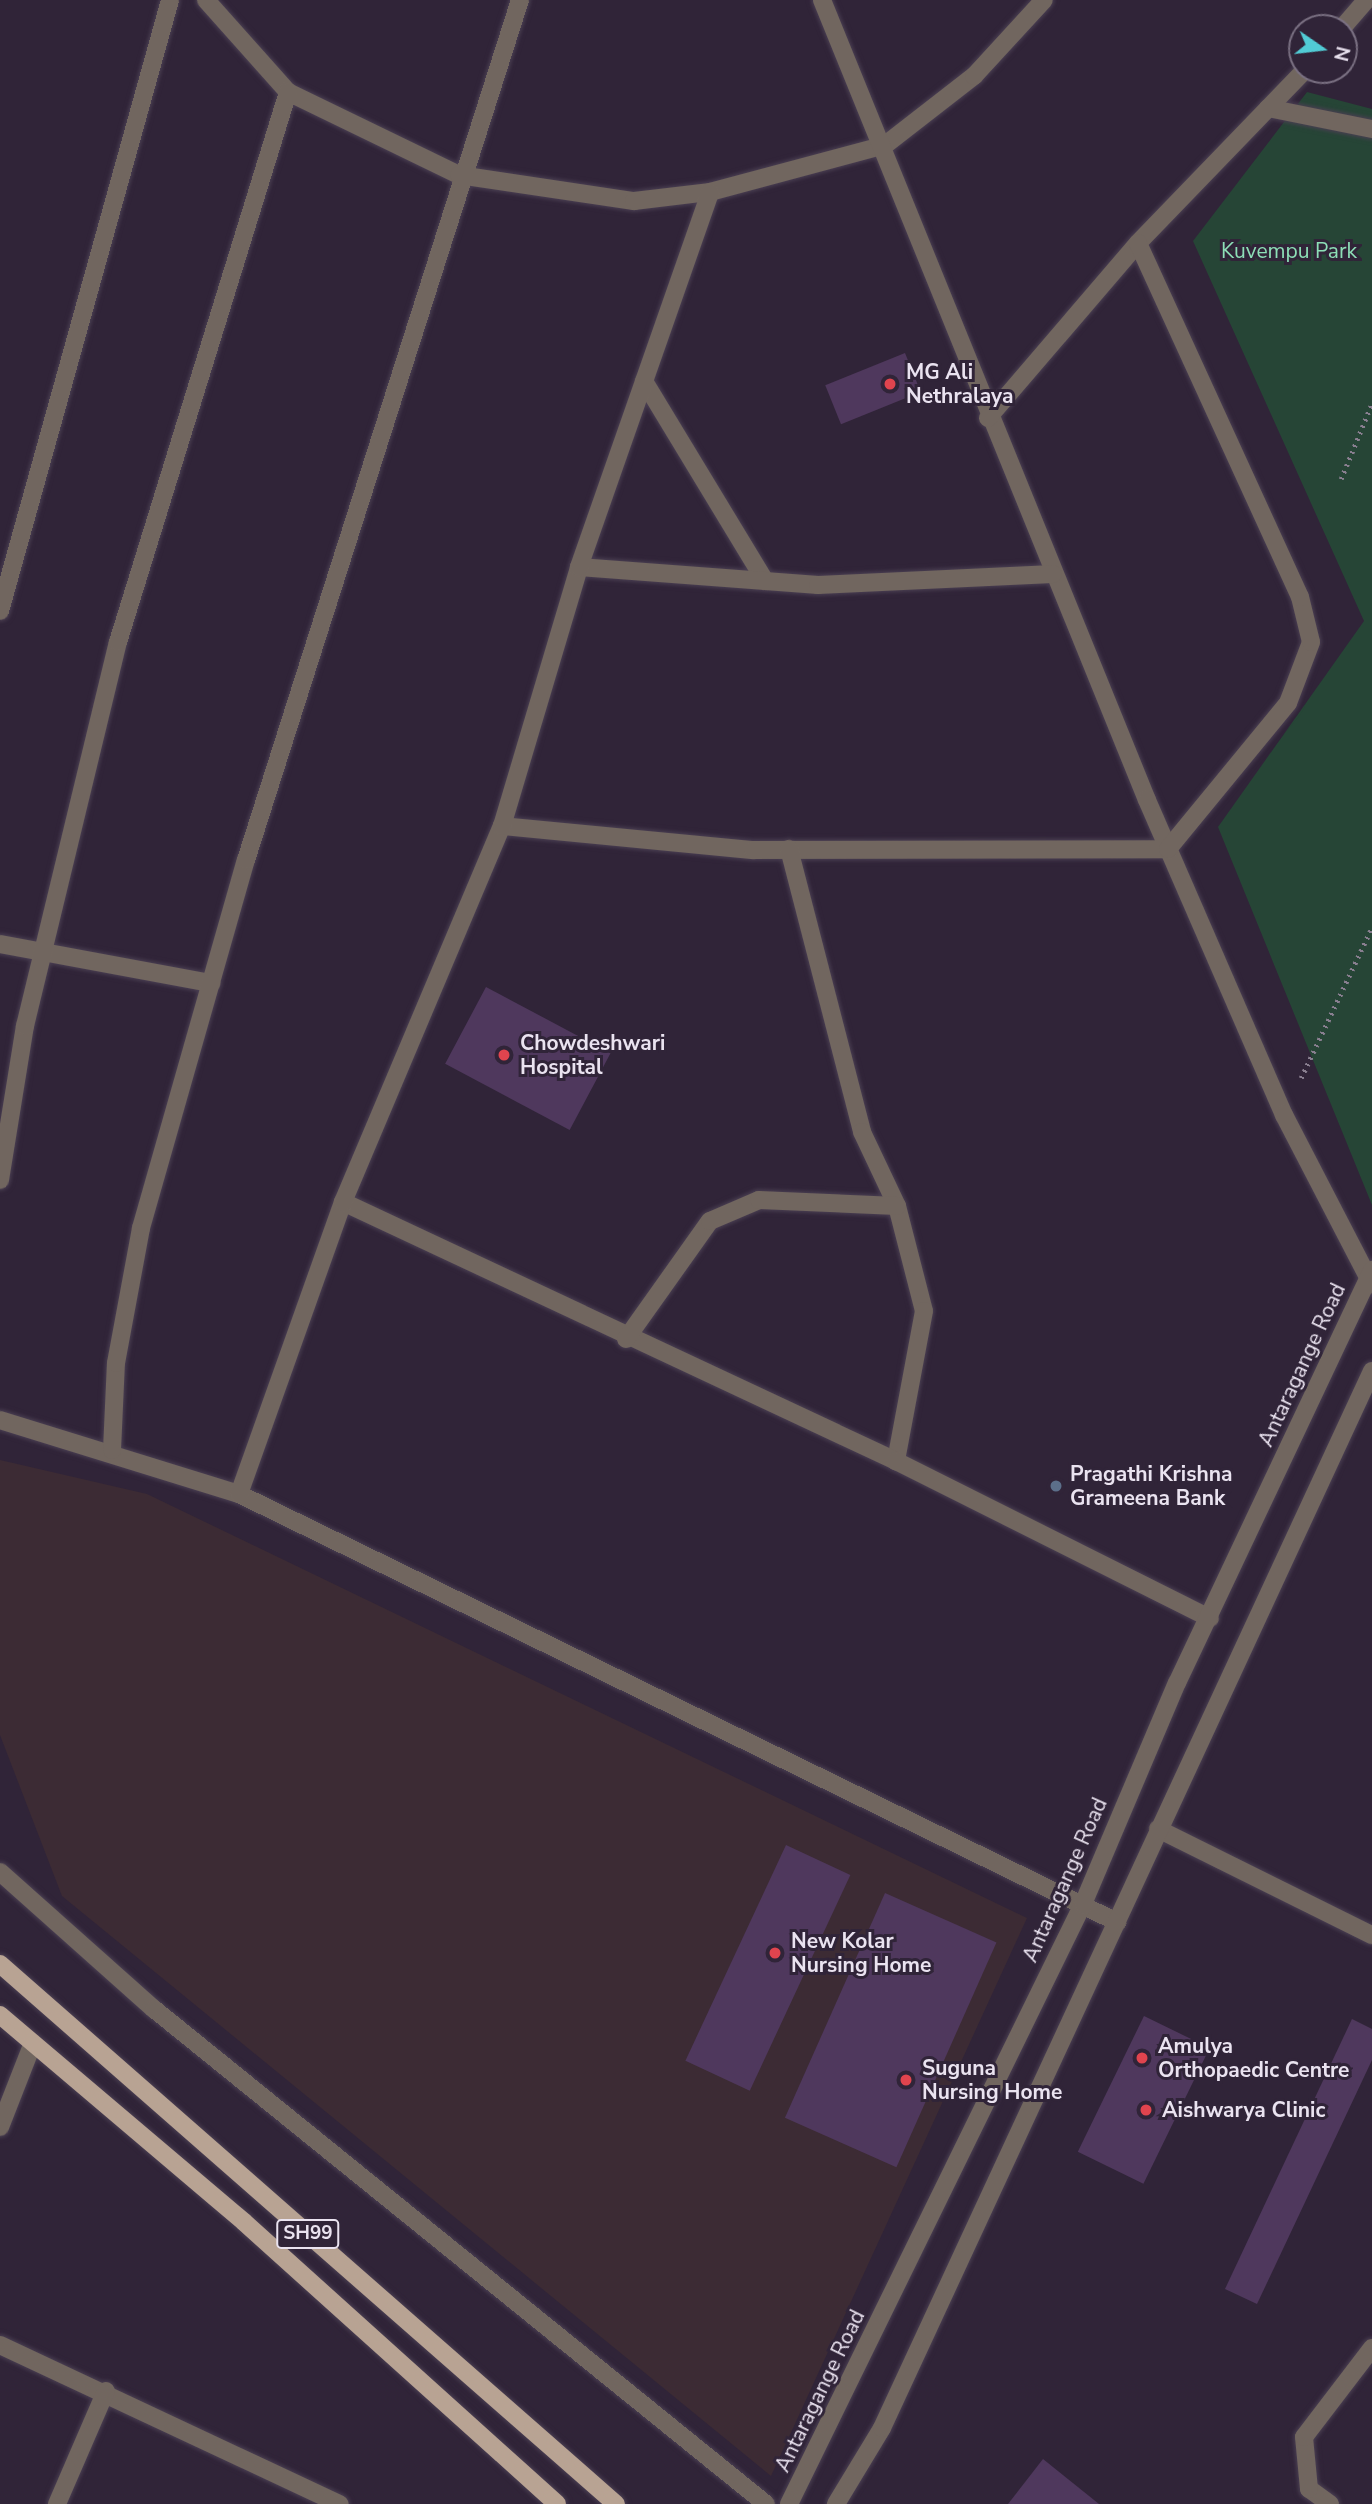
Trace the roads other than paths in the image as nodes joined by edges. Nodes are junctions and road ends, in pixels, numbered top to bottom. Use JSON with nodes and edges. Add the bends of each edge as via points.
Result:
{"nodes":[{"id":1,"x":170,"y":0,"type":"edge"},
{"id":2,"x":206,"y":0,"type":"edge"},
{"id":3,"x":520,"y":0,"type":"edge"},
{"id":4,"x":822,"y":0,"type":"edge"},
{"id":5,"x":1044,"y":0,"type":"edge"},
{"id":6,"x":1366,"y":0,"type":"edge"},
{"id":7,"x":1354,"y":14,"type":"edge"},
{"id":8,"x":1291,"y":84,"type":"edge"},
{"id":9,"x":288,"y":92,"type":"junction"},
{"id":10,"x":1268,"y":108,"type":"junction"},
{"id":11,"x":1372,"y":130,"type":"edge"},
{"id":12,"x":886,"y":145,"type":"junction"},
{"id":13,"x":459,"y":175,"type":"junction"},
{"id":14,"x":710,"y":192,"type":"junction"},
{"id":15,"x":1138,"y":243,"type":"junction"},
{"id":16,"x":645,"y":381,"type":"junction"},
{"id":17,"x":988,"y":418,"type":"junction"},
{"id":18,"x":579,"y":567,"type":"junction"},
{"id":19,"x":1053,"y":574,"type":"junction"},
{"id":20,"x":765,"y":581,"type":"junction"},
{"id":21,"x":0,"y":611,"type":"edge"},
{"id":22,"x":502,"y":825,"type":"junction"},
{"id":23,"x":789,"y":849,"type":"junction"},
{"id":24,"x":1168,"y":849,"type":"junction"},
{"id":25,"x":0,"y":944,"type":"edge"},
{"id":26,"x":44,"y":952,"type":"junction"},
{"id":27,"x":211,"y":983,"type":"junction"},
{"id":28,"x":0,"y":1180,"type":"edge"},
{"id":29,"x":342,"y":1202,"type":"junction"},
{"id":30,"x":897,"y":1206,"type":"junction"},
{"id":31,"x":1370,"y":1278,"type":"edge"},
{"id":32,"x":626,"y":1339,"type":"junction"},
{"id":33,"x":1372,"y":1371,"type":"edge"},
{"id":34,"x":0,"y":1420,"type":"edge"},
{"id":35,"x":112,"y":1450,"type":"junction"},
{"id":36,"x":896,"y":1461,"type":"junction"},
{"id":37,"x":239,"y":1493,"type":"junction"},
{"id":38,"x":1210,"y":1618,"type":"junction"},
{"id":39,"x":1158,"y":1829,"type":"junction"},
{"id":40,"x":0,"y":1872,"type":"edge"},
{"id":41,"x":1083,"y":1904,"type":"junction"},
{"id":42,"x":1117,"y":1922,"type":"junction"},
{"id":43,"x":1372,"y":1935,"type":"edge"},
{"id":44,"x":0,"y":1964,"type":"edge"},
{"id":45,"x":0,"y":2015,"type":"edge"},
{"id":46,"x":33,"y":2043,"type":"junction"},
{"id":47,"x":0,"y":2127,"type":"edge"},
{"id":48,"x":0,"y":2345,"type":"edge"},
{"id":49,"x":1372,"y":2348,"type":"edge"},
{"id":50,"x":106,"y":2391,"type":"junction"},
{"id":51,"x":57,"y":2504,"type":"edge"},
{"id":52,"x":340,"y":2504,"type":"edge"},
{"id":53,"x":557,"y":2504,"type":"edge"},
{"id":54,"x":616,"y":2504,"type":"edge"},
{"id":55,"x":766,"y":2504,"type":"edge"},
{"id":56,"x":789,"y":2504,"type":"edge"},
{"id":57,"x":836,"y":2504,"type":"edge"},
{"id":58,"x":1330,"y":2504,"type":"edge"}],
"edges":[{"from":1,"to":21,"type":"street"},
{"from":2,"to":9,"type":"street"},
{"from":3,"to":13,"type":"street"},
{"from":4,"to":12,"type":"street"},
{"from":5,"to":12,"type":"street","via":[[974,76]]},
{"from":6,"to":7,"type":"street"},
{"from":8,"to":10,"type":"street"},
{"from":9,"to":13,"type":"street"},
{"from":9,"to":26,"type":"street","via":[[118,642]]},
{"from":10,"to":11,"type":"street"},
{"from":10,"to":15,"type":"street"},
{"from":12,"to":14,"type":"street"},
{"from":12,"to":17,"type":"street"},
{"from":13,"to":14,"type":"street","via":[[634,201]]},
{"from":13,"to":27,"type":"street"},
{"from":14,"to":16,"type":"street"},
{"from":15,"to":17,"type":"street"},
{"from":15,"to":24,"type":"street","via":[[1300,597],[1311,642],[1288,703]]},
{"from":16,"to":18,"type":"street"},
{"from":16,"to":20,"type":"street"},
{"from":17,"to":19,"type":"street"},
{"from":18,"to":20,"type":"street"},
{"from":18,"to":22,"type":"street"},
{"from":19,"to":20,"type":"street","via":[[818,585]]},
{"from":19,"to":24,"type":"street"},
{"from":22,"to":23,"type":"street"},
{"from":22,"to":29,"type":"street"},
{"from":23,"to":24,"type":"street"},
{"from":23,"to":30,"type":"street","via":[[862,1132]]},
{"from":24,"to":31,"type":"street","via":[[1284,1115]]},
{"from":25,"to":26,"type":"street"},
{"from":26,"to":27,"type":"street"},
{"from":26,"to":28,"type":"street","via":[[24,1026]]},
{"from":27,"to":35,"type":"street","via":[[141,1228],[117,1363]]},
{"from":29,"to":32,"type":"street"},
{"from":29,"to":37,"type":"street"},
{"from":30,"to":32,"type":"street","via":[[759,1200],[710,1221]]},
{"from":30,"to":36,"type":"street","via":[[925,1311]]},
{"from":31,"to":38,"type":"street","name":"Antaragange Road"},
{"from":32,"to":36,"type":"street"},
{"from":33,"to":39,"type":"street"},
{"from":34,"to":35,"type":"street"},
{"from":35,"to":37,"type":"street"},
{"from":36,"to":38,"type":"street"},
{"from":37,"to":41,"type":"street"},
{"from":38,"to":41,"type":"street","name":"Antaragange Road"},
{"from":39,"to":42,"type":"street"},
{"from":39,"to":43,"type":"street"},
{"from":40,"to":55,"type":"street","via":[[154,2009]]},
{"from":41,"to":42,"type":"street"},
{"from":41,"to":56,"type":"street","name":"Antaragange Road"},
{"from":42,"to":57,"type":"street","via":[[882,2428]]},
{"from":44,"to":54,"type":"main road","number":"SH99"},
{"from":45,"to":46,"type":"main road","number":"SH99"},
{"from":46,"to":47,"type":"street"},
{"from":46,"to":53,"type":"main road","number":"SH99"},
{"from":48,"to":50,"type":"street"},
{"from":49,"to":58,"type":"street","via":[[1304,2437],[1309,2489]]},
{"from":50,"to":51,"type":"street"},
{"from":50,"to":52,"type":"street"}]}
